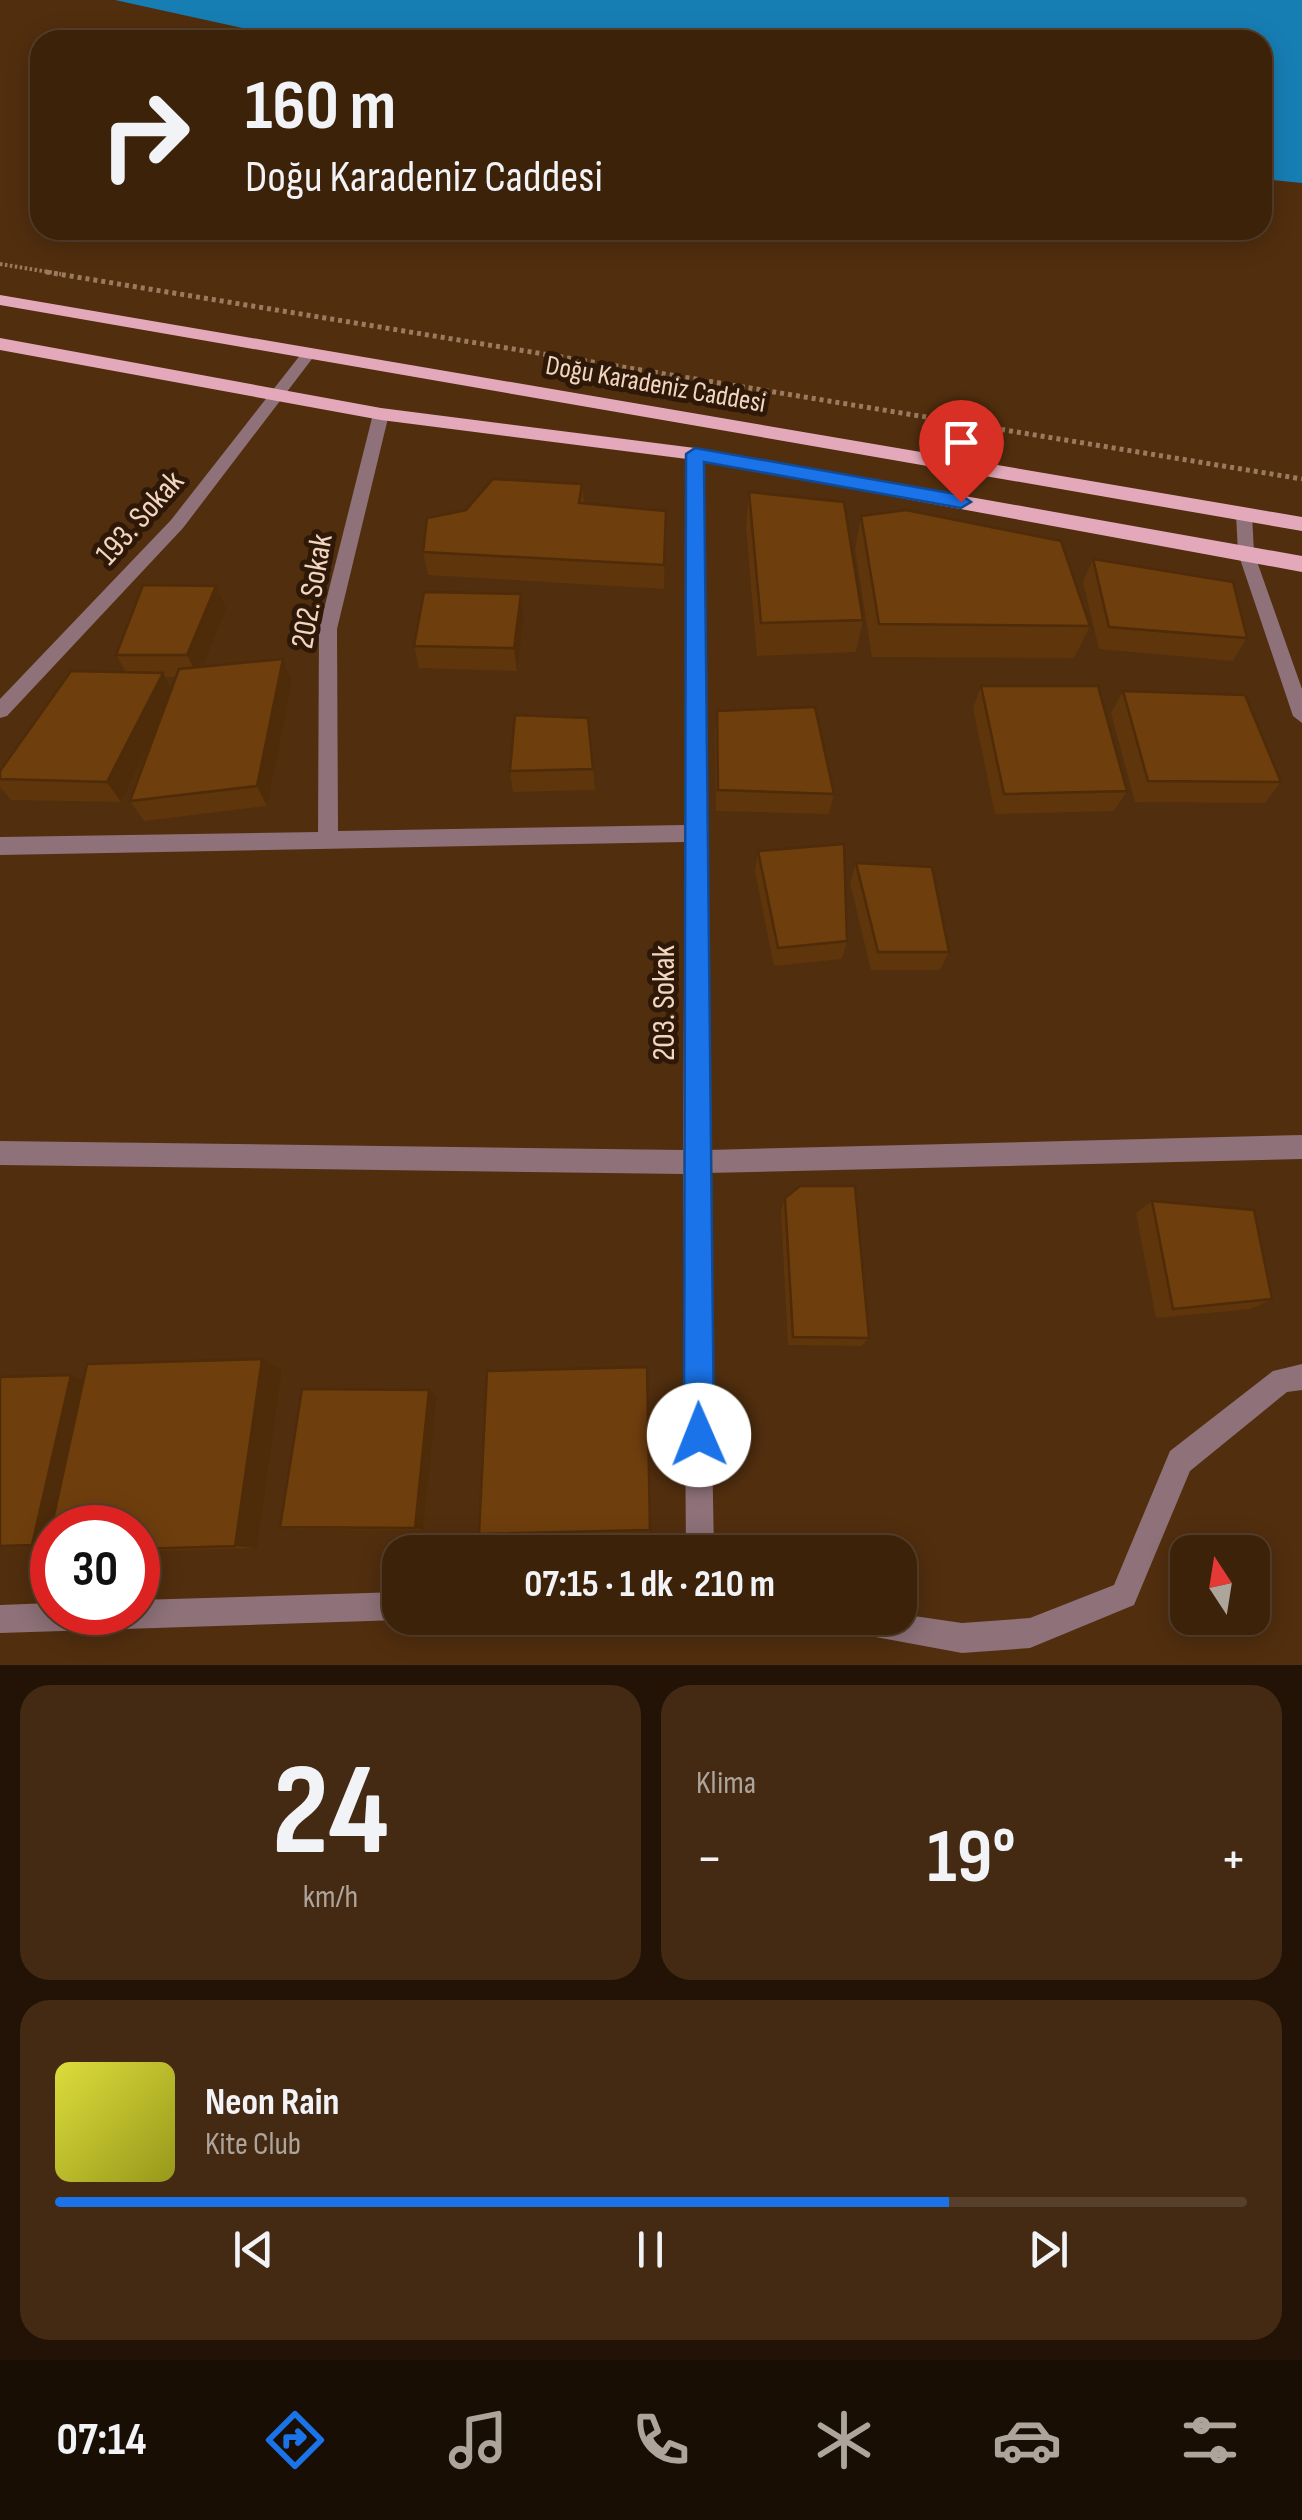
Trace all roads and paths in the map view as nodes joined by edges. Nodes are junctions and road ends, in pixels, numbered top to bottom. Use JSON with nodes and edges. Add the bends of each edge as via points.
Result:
{"nodes":[{"id":1,"x":0,"y":264,"type":"edge"},
{"id":2,"x":0,"y":300,"type":"edge"},
{"id":3,"x":0,"y":344,"type":"edge"},
{"id":4,"x":310,"y":352,"type":"junction"},
{"id":5,"x":279,"y":396,"type":"junction"},
{"id":6,"x":381,"y":414,"type":"junction"},
{"id":7,"x":695,"y":454,"type":"junction"},
{"id":8,"x":1302,"y":480,"type":"edge"},
{"id":9,"x":1244,"y":514,"type":"junction"},
{"id":10,"x":1302,"y":524,"type":"edge"},
{"id":11,"x":1246,"y":553,"type":"junction"},
{"id":12,"x":1302,"y":564,"type":"edge"},
{"id":13,"x":0,"y":711,"type":"edge"},
{"id":14,"x":1302,"y":716,"type":"edge"},
{"id":15,"x":695,"y":833,"type":"junction"},
{"id":16,"x":328,"y":842,"type":"junction"},
{"id":17,"x":0,"y":846,"type":"edge"},
{"id":18,"x":1302,"y":1147,"type":"edge"},
{"id":19,"x":0,"y":1153,"type":"edge"},
{"id":20,"x":695,"y":1162,"type":"junction"},
{"id":21,"x":1302,"y":1377,"type":"edge"},
{"id":22,"x":700,"y":1535,"type":"edge"},
{"id":23,"x":382,"y":1607,"type":"edge"},
{"id":24,"x":0,"y":1620,"type":"edge"},
{"id":25,"x":917,"y":1631,"type":"edge"}],
"edges":[{"from":1,"to":8,"type":"path"},
{"from":2,"to":4,"type":"main road","name":"Doğu Karadeniz Caddesi"},
{"from":3,"to":5,"type":"main road","name":"Doğu Karadeniz Caddesi"},
{"from":4,"to":5,"type":"street","name":"193. Sokak"},
{"from":4,"to":9,"type":"main road","name":"Doğu Karadeniz Caddesi"},
{"from":5,"to":6,"type":"main road","name":"Doğu Karadeniz Caddesi"},
{"from":5,"to":13,"type":"street","name":"193. Sokak","via":[[178,524]]},
{"from":6,"to":7,"type":"main road","name":"Doğu Karadeniz Caddesi"},
{"from":6,"to":16,"type":"street","name":"202. Sokak","via":[[328,628]]},
{"from":7,"to":11,"type":"main road","name":"Doğu Karadeniz Caddesi"},
{"from":7,"to":15,"type":"street","name":"203. Sokak"},
{"from":9,"to":10,"type":"main road","name":"Doğu Karadeniz Caddesi"},
{"from":9,"to":11,"type":"street"},
{"from":11,"to":12,"type":"main road","name":"Doğu Karadeniz Caddesi"},
{"from":11,"to":14,"type":"street"},
{"from":15,"to":16,"type":"street"},
{"from":15,"to":20,"type":"street","name":"203. Sokak"},
{"from":16,"to":17,"type":"street"},
{"from":18,"to":20,"type":"street"},
{"from":19,"to":20,"type":"street"},
{"from":20,"to":22,"type":"street","name":"203. Sokak"},
{"from":21,"to":25,"type":"street","via":[[1282,1380],[1180,1461],[1124,1595],[1030,1633],[962,1638]]},
{"from":23,"to":24,"type":"street"}]}
